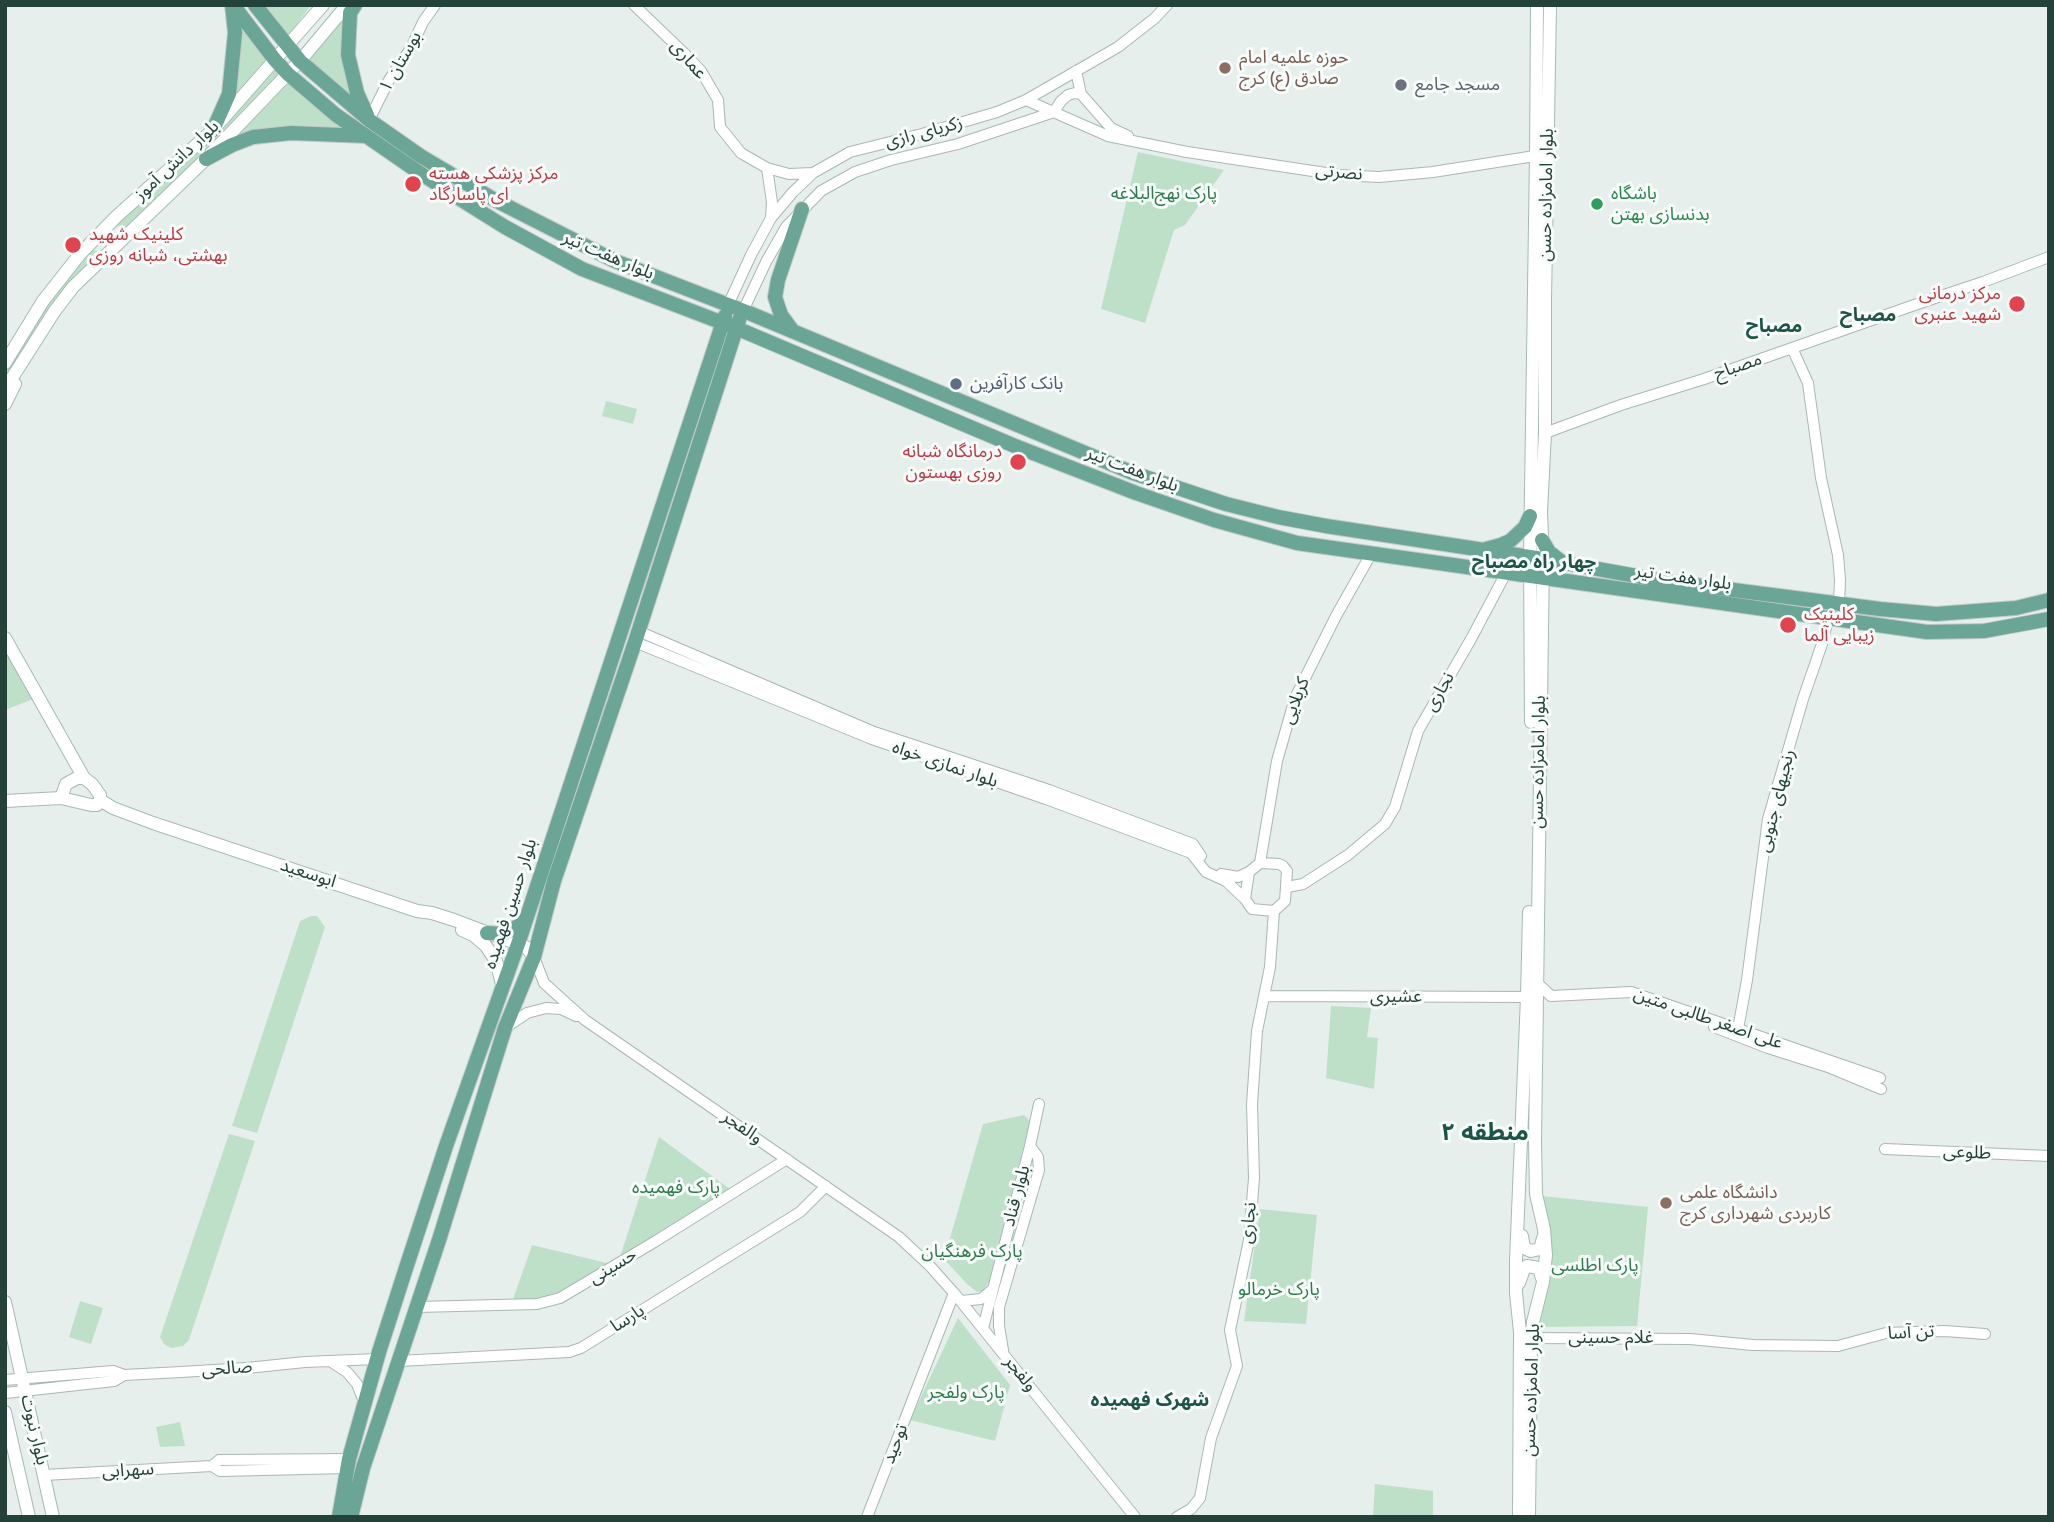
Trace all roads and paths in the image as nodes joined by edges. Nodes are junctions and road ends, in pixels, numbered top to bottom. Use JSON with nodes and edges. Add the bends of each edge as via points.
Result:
{"nodes":[{"id":1,"x":233,"y":5,"type":"edge"},
{"id":2,"x":255,"y":5,"type":"edge"},
{"id":3,"x":323,"y":5,"type":"edge"},
{"id":4,"x":346,"y":5,"type":"edge"},
{"id":5,"x":355,"y":5,"type":"edge"},
{"id":6,"x":435,"y":5,"type":"edge"},
{"id":7,"x":634,"y":5,"type":"edge"},
{"id":8,"x":1167,"y":5,"type":"edge"},
{"id":9,"x":1536,"y":5,"type":"edge"},
{"id":10,"x":1550,"y":5,"type":"edge"},
{"id":11,"x":287,"y":47,"type":"junction"},
{"id":12,"x":275,"y":60,"type":"junction"},
{"id":13,"x":300,"y":61,"type":"junction"},
{"id":14,"x":1076,"y":71,"type":"junction"},
{"id":15,"x":288,"y":74,"type":"junction"},
{"id":16,"x":1081,"y":94,"type":"junction"},
{"id":17,"x":1026,"y":100,"type":"junction"},
{"id":18,"x":1054,"y":112,"type":"junction"},
{"id":19,"x":369,"y":120,"type":"junction"},
{"id":20,"x":213,"y":130,"type":"junction"},
{"id":21,"x":366,"y":136,"type":"junction"},
{"id":22,"x":1142,"y":142,"type":"junction"},
{"id":23,"x":1542,"y":155,"type":"junction"},
{"id":24,"x":206,"y":159,"type":"junction"},
{"id":25,"x":767,"y":168,"type":"junction"},
{"id":26,"x":813,"y":173,"type":"junction"},
{"id":27,"x":802,"y":209,"type":"junction"},
{"id":28,"x":117,"y":216,"type":"junction"},
{"id":29,"x":771,"y":218,"type":"junction"},
{"id":30,"x":129,"y":234,"type":"junction"},
{"id":31,"x":80,"y":254,"type":"junction"},
{"id":32,"x":751,"y":255,"type":"junction"},
{"id":33,"x":2049,"y":257,"type":"edge"},
{"id":34,"x":766,"y":262,"type":"junction"},
{"id":35,"x":96,"y":265,"type":"junction"},
{"id":36,"x":43,"y":301,"type":"junction"},
{"id":37,"x":728,"y":305,"type":"junction"},
{"id":38,"x":743,"y":311,"type":"junction"},
{"id":39,"x":729,"y":326,"type":"junction"},
{"id":40,"x":793,"y":331,"type":"junction"},
{"id":41,"x":39,"y":337,"type":"junction"},
{"id":42,"x":5,"y":345,"type":"edge"},
{"id":43,"x":1791,"y":348,"type":"junction"},
{"id":44,"x":5,"y":363,"type":"edge"},
{"id":45,"x":5,"y":389,"type":"edge"},
{"id":46,"x":5,"y":404,"type":"edge"},
{"id":47,"x":1545,"y":433,"type":"junction"},
{"id":48,"x":1123,"y":468,"type":"junction"},
{"id":49,"x":1141,"y":476,"type":"junction"},
{"id":50,"x":1114,"y":484,"type":"junction"},
{"id":51,"x":1136,"y":493,"type":"junction"},
{"id":52,"x":1530,"y":516,"type":"junction"},
{"id":53,"x":1542,"y":540,"type":"junction"},
{"id":54,"x":1477,"y":550,"type":"junction"},
{"id":55,"x":1371,"y":554,"type":"junction"},
{"id":56,"x":1536,"y":559,"type":"junction"},
{"id":57,"x":1563,"y":563,"type":"junction"},
{"id":58,"x":1506,"y":573,"type":"junction"},
{"id":59,"x":1537,"y":577,"type":"junction"},
{"id":60,"x":1780,"y":596,"type":"junction"},
{"id":61,"x":1746,"y":599,"type":"junction"},
{"id":62,"x":2049,"y":600,"type":"edge"},
{"id":63,"x":1839,"y":604,"type":"junction"},
{"id":64,"x":1777,"y":611,"type":"junction"},
{"id":65,"x":1828,"y":618,"type":"junction"},
{"id":66,"x":2049,"y":619,"type":"edge"},
{"id":67,"x":637,"y":636,"type":"junction"},
{"id":68,"x":5,"y":638,"type":"edge"},
{"id":69,"x":84,"y":778,"type":"junction"},
{"id":70,"x":61,"y":798,"type":"junction"},
{"id":71,"x":1534,"y":798,"type":"junction"},
{"id":72,"x":100,"y":800,"type":"junction"},
{"id":73,"x":5,"y":801,"type":"edge"},
{"id":74,"x":1260,"y":863,"type":"junction"},
{"id":75,"x":1248,"y":872,"type":"junction"},
{"id":76,"x":1287,"y":887,"type":"junction"},
{"id":77,"x":1245,"y":899,"type":"junction"},
{"id":78,"x":417,"y":911,"type":"junction"},
{"id":79,"x":1274,"y":911,"type":"junction"},
{"id":80,"x":527,"y":917,"type":"junction"},
{"id":81,"x":487,"y":933,"type":"junction"},
{"id":82,"x":518,"y":944,"type":"junction"},
{"id":83,"x":534,"y":957,"type":"junction"},
{"id":84,"x":1536,"y":982,"type":"junction"},
{"id":85,"x":503,"y":988,"type":"junction"},
{"id":86,"x":1264,"y":996,"type":"junction"},
{"id":87,"x":1532,"y":1002,"type":"junction"},
{"id":88,"x":585,"y":1020,"type":"junction"},
{"id":89,"x":505,"y":1028,"type":"junction"},
{"id":90,"x":1738,"y":1029,"type":"junction"},
{"id":91,"x":1039,"y":1104,"type":"dead end"},
{"id":92,"x":446,"y":1146,"type":"junction"},
{"id":93,"x":1030,"y":1146,"type":"junction"},
{"id":94,"x":1885,"y":1149,"type":"dead end"},
{"id":95,"x":467,"y":1153,"type":"junction"},
{"id":96,"x":2049,"y":1156,"type":"edge"},
{"id":97,"x":787,"y":1160,"type":"junction"},
{"id":98,"x":436,"y":1176,"type":"junction"},
{"id":99,"x":457,"y":1183,"type":"junction"},
{"id":100,"x":826,"y":1186,"type":"junction"},
{"id":101,"x":1519,"y":1222,"type":"junction"},
{"id":102,"x":1544,"y":1229,"type":"junction"},
{"id":103,"x":899,"y":1237,"type":"joint"},
{"id":104,"x":1543,"y":1282,"type":"junction"},
{"id":105,"x":993,"y":1289,"type":"junction"},
{"id":106,"x":1516,"y":1293,"type":"junction"},
{"id":107,"x":958,"y":1297,"type":"junction"},
{"id":108,"x":5,"y":1302,"type":"edge"},
{"id":109,"x":417,"y":1307,"type":"junction"},
{"id":110,"x":982,"y":1328,"type":"junction"},
{"id":111,"x":1985,"y":1335,"type":"dead end"},
{"id":112,"x":1531,"y":1338,"type":"junction"},
{"id":113,"x":1753,"y":1345,"type":"joint"},
{"id":114,"x":1003,"y":1353,"type":"junction"},
{"id":115,"x":377,"y":1359,"type":"junction"},
{"id":116,"x":330,"y":1361,"type":"junction"},
{"id":117,"x":398,"y":1361,"type":"junction"},
{"id":118,"x":5,"y":1380,"type":"edge"},
{"id":119,"x":24,"y":1385,"type":"junction"},
{"id":120,"x":5,"y":1393,"type":"edge"},
{"id":121,"x":365,"y":1404,"type":"junction"},
{"id":122,"x":5,"y":1412,"type":"edge"},
{"id":123,"x":348,"y":1463,"type":"junction"},
{"id":124,"x":44,"y":1475,"type":"junction"},
{"id":125,"x":29,"y":1517,"type":"edge"},
{"id":126,"x":53,"y":1517,"type":"edge"},
{"id":127,"x":339,"y":1517,"type":"edge"},
{"id":128,"x":351,"y":1517,"type":"edge"},
{"id":129,"x":867,"y":1517,"type":"edge"},
{"id":130,"x":1135,"y":1517,"type":"edge"},
{"id":131,"x":1177,"y":1517,"type":"edge"},
{"id":132,"x":1519,"y":1517,"type":"edge"},
{"id":133,"x":1529,"y":1517,"type":"edge"}],
"edges":[{"from":1,"to":12,"type":"main road","name":"بلوار هفت تیر"},
{"from":1,"to":20,"type":"main road","via":[[229,94]]},
{"from":2,"to":11,"type":"main road","name":"بلوار هفت تیر"},
{"from":3,"to":11,"type":"main road","name":"بلوار دانش آموز"},
{"from":4,"to":13,"type":"main road"},
{"from":5,"to":19,"type":"main road","via":[[350,13],[348,55],[356,93]]},
{"from":6,"to":19,"type":"street","name":"بوستان ۱"},
{"from":7,"to":25,"type":"street","name":"عماری","via":[[701,72],[718,100],[720,127],[741,153]]},
{"from":8,"to":14,"type":"street","name":"زکریای رازی","via":[[1118,47]]},
{"from":9,"to":23,"type":"main road","name":"بلوار امامزاده حسن"},
{"from":10,"to":23,"type":"main road","name":"بلوار امامزاده حسن"},
{"from":11,"to":12,"type":"main road","name":"بلوار دانش آموز"},
{"from":11,"to":13,"type":"main road","name":"بلوار هفت تیر"},
{"from":12,"to":15,"type":"main road","name":"بلوار هفت تیر"},
{"from":12,"to":20,"type":"main road","name":"بلوار دانش آموز"},
{"from":13,"to":15,"type":"main road"},
{"from":13,"to":19,"type":"main road","name":"بلوار هفت تیر"},
{"from":14,"to":16,"type":"street","name":"نصرتی"},
{"from":14,"to":17,"type":"street","name":"زکریای رازی"},
{"from":15,"to":21,"type":"main road","name":"بلوار هفت تیر"},
{"from":15,"to":24,"type":"main road"},
{"from":16,"to":18,"type":"street","name":"زکریای رازی","via":[[1068,95]]},
{"from":16,"to":22,"type":"street","name":"نصرتی","via":[[1111,128]]},
{"from":17,"to":18,"type":"street","name":"نصرتی"},
{"from":17,"to":26,"type":"street","name":"زکریای رازی","via":[[985,116],[850,152]]},
{"from":18,"to":22,"type":"street","name":"نصرتی","via":[[1108,136]]},
{"from":18,"to":27,"type":"street","name":"زکریای رازی","via":[[855,172],[821,191]]},
{"from":19,"to":37,"type":"main road","name":"بلوار هفت تیر","via":[[493,199],[615,261]]},
{"from":20,"to":28,"type":"main road","name":"بلوار دانش آموز"},
{"from":21,"to":24,"type":"main road","via":[[291,133],[253,137]]},
{"from":21,"to":39,"type":"main road","name":"بلوار هفت تیر","via":[[484,214],[582,269]]},
{"from":22,"to":23,"type":"street","name":"نصرتی","via":[[1339,175],[1379,177]]},
{"from":23,"to":47,"type":"main road","name":"بلوار امامزاده حسن"},
{"from":23,"to":52,"type":"main road","name":"بلوار امامزاده حسن"},
{"from":24,"to":30,"type":"main road"},
{"from":25,"to":26,"type":"street","via":[[789,174]]},
{"from":25,"to":29,"type":"street"},
{"from":26,"to":29,"type":"street","name":"زکریای رازی"},
{"from":27,"to":34,"type":"street","name":"زکریای رازی"},
{"from":27,"to":40,"type":"main road","via":[[775,297]]},
{"from":28,"to":30,"type":"main road","via":[[115,235]]},
{"from":28,"to":31,"type":"main road","name":"بلوار دانش آموز"},
{"from":29,"to":32,"type":"street","name":"زکریای رازی"},
{"from":30,"to":35,"type":"main road"},
{"from":31,"to":35,"type":"main road","via":[[98,247],[101,255]]},
{"from":31,"to":36,"type":"main road","name":"بلوار دانش آموز"},
{"from":32,"to":34,"type":"street","via":[[755,264]]},
{"from":32,"to":37,"type":"street","name":"زکریای رازی"},
{"from":33,"to":43,"type":"street","name":"مصباح"},
{"from":34,"to":38,"type":"street","name":"زکریای رازی"},
{"from":35,"to":41,"type":"main road","via":[[73,287]]},
{"from":36,"to":42,"type":"main road"},
{"from":36,"to":44,"type":"main road","name":"بلوار دانش آموز"},
{"from":37,"to":38,"type":"main road","name":"بلوار هفت تیر"},
{"from":37,"to":39,"type":"main road","name":"بلوار حسین فهمیده"},
{"from":38,"to":39,"type":"main road"},
{"from":38,"to":40,"type":"main road","name":"بلوار هفت تیر"},
{"from":39,"to":50,"type":"main road","name":"بلوار هفت تیر"},
{"from":39,"to":67,"type":"main road","name":"بلوار حسین فهمیده"},
{"from":39,"to":80,"type":"main road","name":"بلوار حسین فهمیده","via":[[663,508]]},
{"from":40,"to":48,"type":"main road","name":"بلوار هفت تیر"},
{"from":41,"to":45,"type":"main road"},
{"from":41,"to":46,"type":"main road"},
{"from":43,"to":47,"type":"street","name":"مصباح"},
{"from":43,"to":63,"type":"street","via":[[1808,383],[1821,478],[1838,555]]},
{"from":47,"to":53,"type":"main road","name":"بلوار امامزاده حسن"},
{"from":48,"to":49,"type":"main road","name":"بلوار هفت تیر"},
{"from":48,"to":50,"type":"main road","via":[[1125,477]]},
{"from":49,"to":51,"type":"main road","via":[[1134,481]]},
{"from":49,"to":54,"type":"main road","name":"بلوار هفت تیر","via":[[1278,517]]},
{"from":50,"to":51,"type":"main road","name":"بلوار هفت تیر"},
{"from":51,"to":55,"type":"main road","name":"بلوار هفت تیر","via":[[1297,542]]},
{"from":52,"to":54,"type":"main road","via":[[1510,541]]},
{"from":52,"to":56,"type":"main road","name":"بلوار امامزاده حسن"},
{"from":53,"to":56,"type":"main road","name":"بلوار امامزاده حسن"},
{"from":53,"to":57,"type":"main road"},
{"from":54,"to":56,"type":"main road","name":"بلوار هفت تیر"},
{"from":55,"to":58,"type":"main road","name":"بلوار هفت تیر"},
{"from":55,"to":74,"type":"street","name":"کربلایی","via":[[1295,698],[1277,761]]},
{"from":56,"to":57,"type":"main road","name":"بلوار هفت تیر"},
{"from":56,"to":59,"type":"main road","name":"بلوار امامزاده حسن"},
{"from":57,"to":61,"type":"main road","name":"بلوار هفت تیر"},
{"from":58,"to":59,"type":"main road","name":"بلوار هفت تیر"},
{"from":58,"to":76,"type":"street","name":"نجاری","via":[[1419,731],[1395,807],[1385,824],[1303,884]]},
{"from":59,"to":61,"type":"main road","name":"بلوار هفت تیر"},
{"from":59,"to":71,"type":"main road","name":"بلوار امامزاده حسن"},
{"from":60,"to":61,"type":"main road","name":"بلوار هفت تیر"},
{"from":60,"to":63,"type":"main road","name":"بلوار هفت تیر"},
{"from":60,"to":64,"type":"main road","via":[[1771,602]]},
{"from":61,"to":64,"type":"main road","name":"بلوار هفت تیر"},
{"from":62,"to":63,"type":"main road","name":"بلوار هفت تیر","via":[[2016,608],[1936,614]]},
{"from":64,"to":65,"type":"main road","name":"بلوار هفت تیر"},
{"from":65,"to":66,"type":"main road","name":"بلوار هفت تیر","via":[[1927,632],[1984,631]]},
{"from":65,"to":90,"type":"street","name":"رنجیهای جنوبی","via":[[1768,819]]},
{"from":67,"to":75,"type":"street","name":"بلوار نمازی خواه","via":[[874,732],[1193,844],[1207,865],[1222,874],[1238,877]]},
{"from":67,"to":77,"type":"street","name":"بلوار نمازی خواه","via":[[872,739],[1191,853],[1206,872],[1226,881]]},
{"from":67,"to":83,"type":"main road","name":"بلوار حسین فهمیده","via":[[554,881]]},
{"from":68,"to":69,"type":"main road"},
{"from":69,"to":70,"type":"main road","via":[[66,784]]},
{"from":69,"to":72,"type":"main road"},
{"from":70,"to":72,"type":"main road","via":[[91,805]]},
{"from":70,"to":73,"type":"main road"},
{"from":71,"to":84,"type":"main road","name":"بلوار امامزاده حسن"},
{"from":71,"to":87,"type":"main road","name":"بلوار امامزاده حسن"},
{"from":72,"to":78,"type":"main road","name":"ابوسعید","via":[[153,823]]},
{"from":74,"to":75,"type":"street"},
{"from":74,"to":76,"type":"street","via":[[1286,868]]},
{"from":75,"to":77,"type":"street"},
{"from":76,"to":79,"type":"street","via":[[1285,903]]},
{"from":77,"to":79,"type":"street","via":[[1252,909]]},
{"from":78,"to":81,"type":"main road","name":"ابوسعید"},
{"from":78,"to":85,"type":"main road","via":[[482,941],[496,961]]},
{"from":79,"to":86,"type":"street","name":"نجاری"},
{"from":80,"to":81,"type":"main road","via":[[504,934]]},
{"from":80,"to":82,"type":"main road","name":"بلوار حسین فهمیده"},
{"from":81,"to":82,"type":"main road","name":"ابوسعید"},
{"from":82,"to":83,"type":"main road","name":"ابوسعید"},
{"from":82,"to":85,"type":"main road","name":"بلوار حسین فهمیده"},
{"from":83,"to":88,"type":"street","via":[[544,983]]},
{"from":83,"to":89,"type":"main road","name":"بلوار حسین فهمیده"},
{"from":84,"to":87,"type":"main road","name":"بلوار امامزاده حسن"},
{"from":84,"to":90,"type":"street","name":"علی اصغر طالبی متین","via":[[1551,996],[1631,992]]},
{"from":85,"to":92,"type":"main road","name":"بلوار حسین فهمیده"},
{"from":86,"to":87,"type":"street","name":"عشیری"},
{"from":86,"to":131,"type":"street","name":"نجاری","via":[[1252,1104],[1254,1178],[1249,1240],[1230,1330],[1237,1366],[1211,1438],[1200,1498]]},
{"from":87,"to":90,"type":"street","name":"علی اصغر طالبی متین","via":[[1630,996],[1769,1048],[1881,1083]]},
{"from":87,"to":101,"type":"main road","name":"بلوار امامزاده حسن"},
{"from":87,"to":102,"type":"main road","name":"بلوار امامزاده حسن","via":[[1536,1194]]},
{"from":88,"to":89,"type":"street","via":[[546,1008],[527,1013]]},
{"from":88,"to":97,"type":"street","name":"والفجر"},
{"from":89,"to":95,"type":"main road","name":"بلوار حسین فهمیده"},
{"from":91,"to":93,"type":"street","name":"بلوار قناد"},
{"from":92,"to":95,"type":"main road","via":[[451,1156]]},
{"from":92,"to":98,"type":"main road","name":"بلوار حسین فهمیده"},
{"from":93,"to":105,"type":"street","name":"بلوار قناد"},
{"from":93,"to":114,"type":"street","name":"بلوار قناد","via":[[1038,1157],[1039,1170],[999,1307]]},
{"from":94,"to":96,"type":"street","name":"طلوعی"},
{"from":95,"to":99,"type":"main road","name":"بلوار حسین فهمیده"},
{"from":97,"to":100,"type":"street","name":"والفجر"},
{"from":97,"to":109,"type":"street","name":"حسینی","via":[[560,1298],[537,1304]]},
{"from":98,"to":99,"type":"main road","via":[[452,1173]]},
{"from":98,"to":115,"type":"main road","name":"بلوار حسین فهمیده"},
{"from":99,"to":109,"type":"main road","name":"بلوار حسین فهمیده"},
{"from":100,"to":103,"type":"street","name":"والفجر"},
{"from":100,"to":117,"type":"street","name":"پارسا","via":[[800,1212],[581,1348]]},
{"from":101,"to":102,"type":"main road","via":[[1524,1248],[1531,1251],[1541,1247]]},
{"from":101,"to":106,"type":"main road","name":"بلوار امامزاده حسن"},
{"from":102,"to":104,"type":"main road","name":"بلوار امامزاده حسن"},
{"from":103,"to":107,"type":"street","name":"ولفجر"},
{"from":104,"to":106,"type":"main road","via":[[1539,1268],[1527,1266]]},
{"from":104,"to":112,"type":"main road","name":"بلوار امامزاده حسن"},
{"from":105,"to":107,"type":"street","via":[[981,1298]]},
{"from":105,"to":110,"type":"street","name":"بلوار قناد"},
{"from":106,"to":132,"type":"main road","name":"بلوار امامزاده حسن"},
{"from":107,"to":110,"type":"street","name":"ولفجر"},
{"from":107,"to":129,"type":"street","name":"توحید"},
{"from":108,"to":119,"type":"main road","name":"بلوار نبوت"},
{"from":109,"to":117,"type":"main road","name":"بلوار حسین فهمیده"},
{"from":110,"to":114,"type":"street","name":"ولفجر"},
{"from":111,"to":113,"type":"street","name":"تن آسا","via":[[1886,1333],[1838,1346]]},
{"from":112,"to":113,"type":"street","name":"غلام حسینی","via":[[1690,1339]]},
{"from":112,"to":133,"type":"main road","name":"بلوار امامزاده حسن"},
{"from":114,"to":130,"type":"street","name":"ولفجر"},
{"from":115,"to":116,"type":"street","name":"صالحی"},
{"from":115,"to":121,"type":"main road","name":"بلوار حسین فهمیده"},
{"from":116,"to":119,"type":"street","name":"صالحی"},
{"from":116,"to":121,"type":"street","via":[[357,1384]]},
{"from":117,"to":128,"type":"main road","name":"بلوار حسین فهمیده"},
{"from":118,"to":119,"type":"street","name":"صالحی"},
{"from":119,"to":120,"type":"street","name":"صالحی"},
{"from":119,"to":124,"type":"main road","name":"بلوار نبوت"},
{"from":121,"to":123,"type":"main road","name":"بلوار حسین فهمیده"},
{"from":122,"to":125,"type":"main road","name":"بلوار نبوت"},
{"from":123,"to":124,"type":"street","name":"سهرابی","via":[[219,1461],[212,1466]]},
{"from":123,"to":127,"type":"main road","name":"بلوار حسین فهمیده"},
{"from":124,"to":126,"type":"main road","name":"بلوار نبوت"}]}
